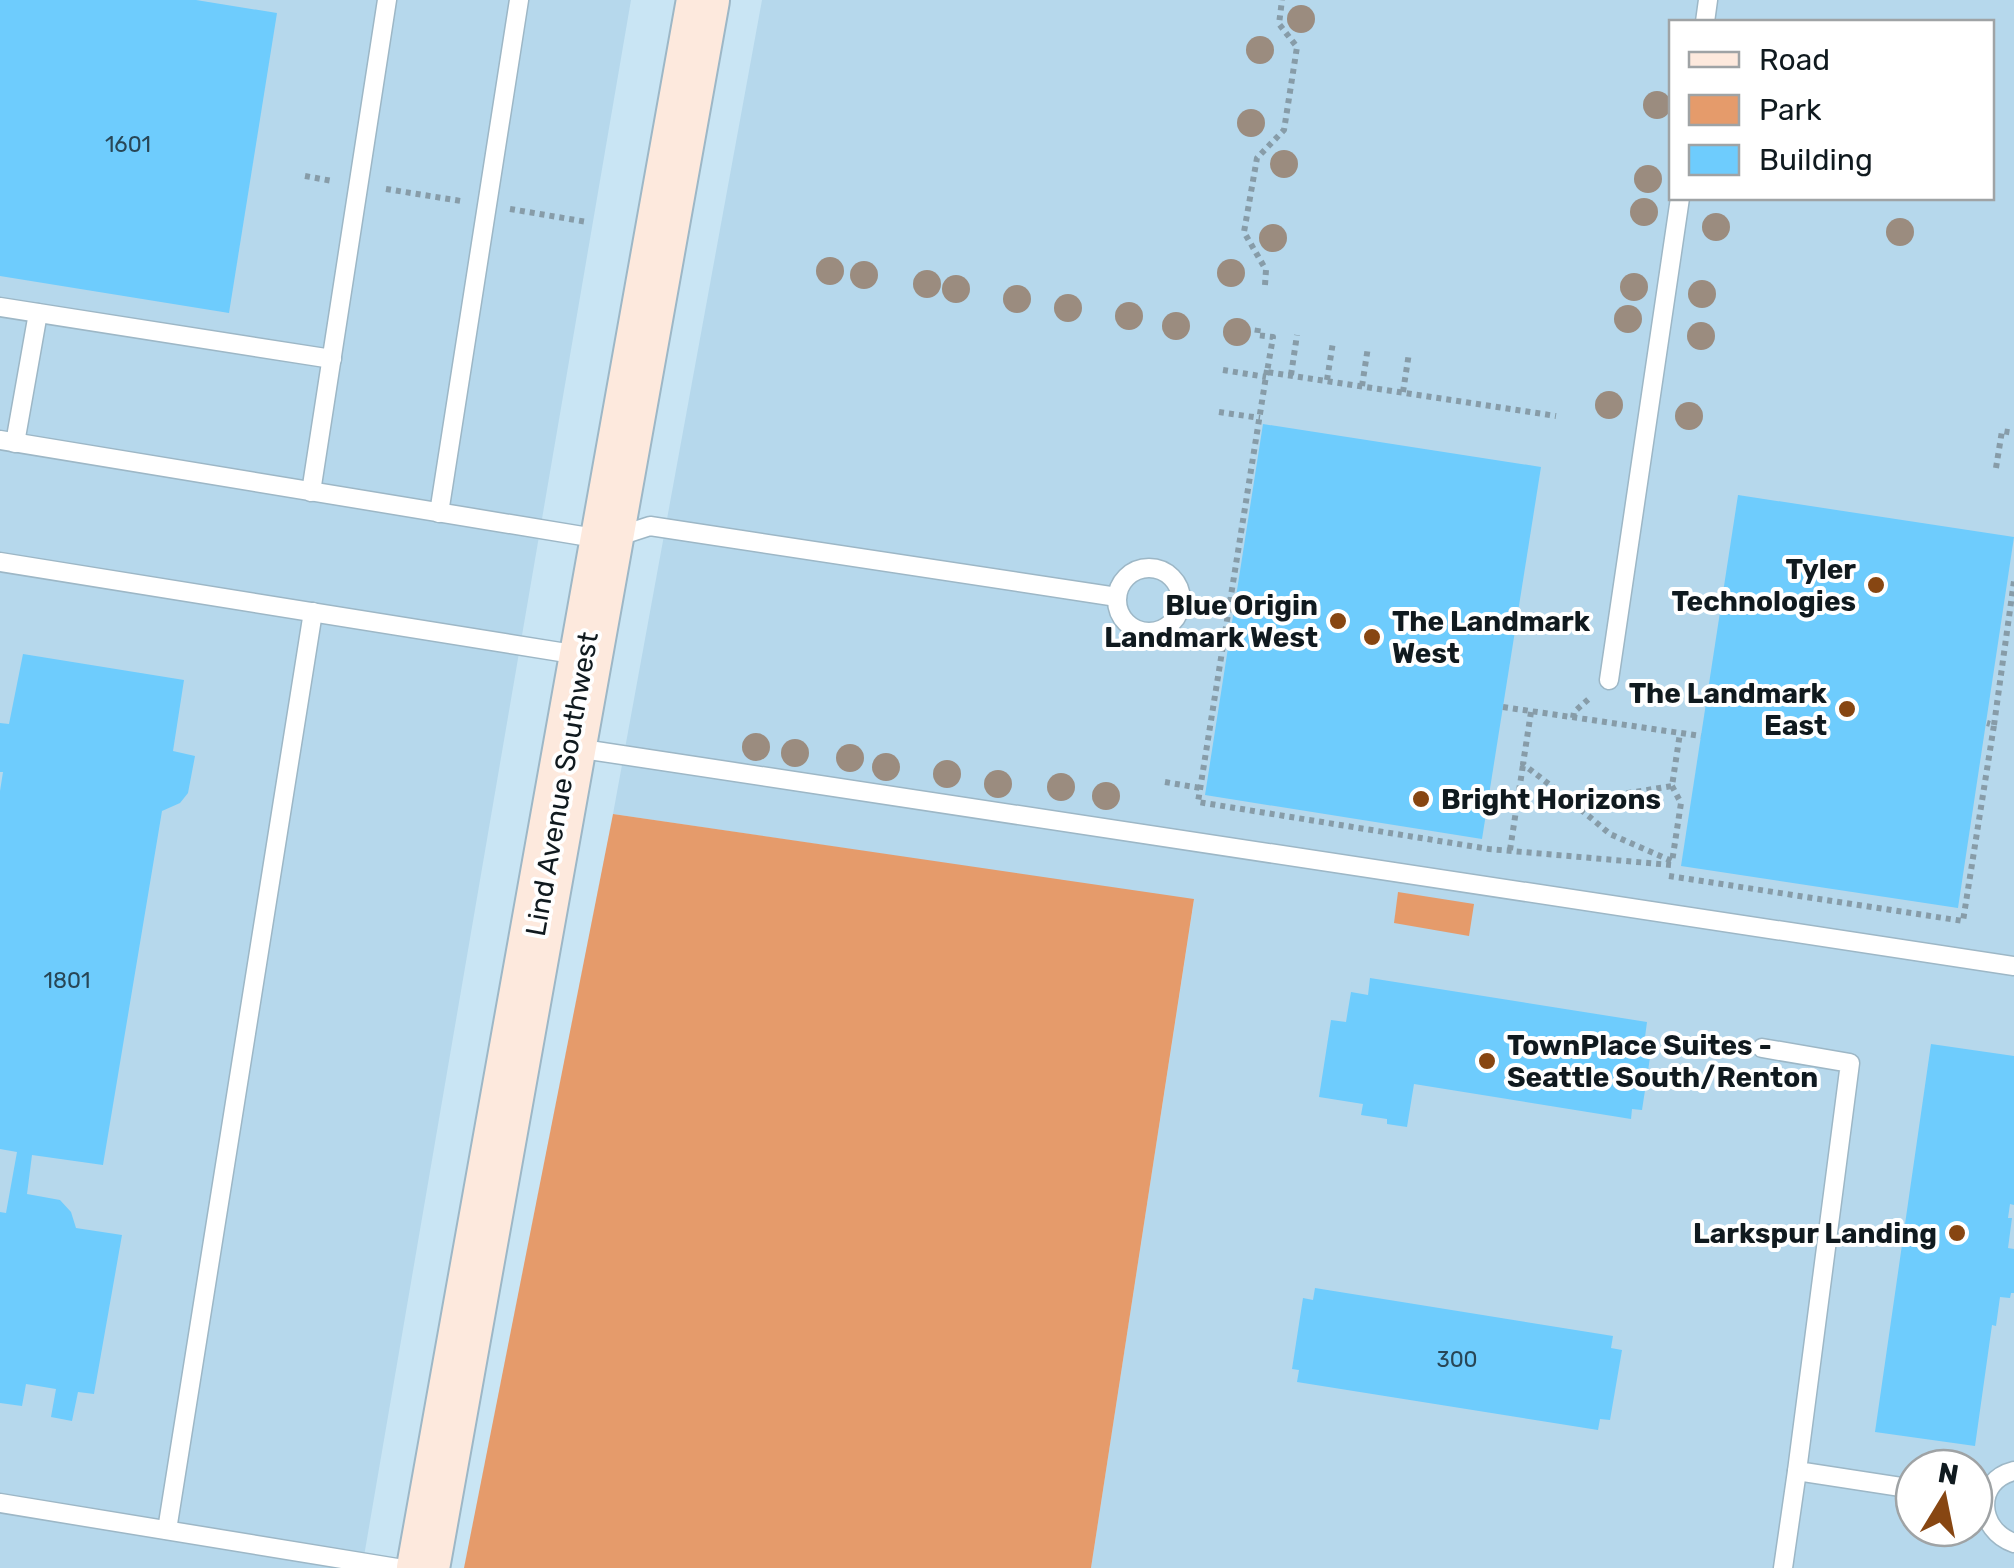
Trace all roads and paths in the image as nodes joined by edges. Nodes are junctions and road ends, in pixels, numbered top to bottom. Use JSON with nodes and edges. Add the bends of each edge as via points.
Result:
{"nodes":[{"id":1,"x":387,"y":0,"type":"edge"},
{"id":2,"x":520,"y":0,"type":"edge"},
{"id":3,"x":703,"y":0,"type":"edge"},
{"id":4,"x":1282,"y":0,"type":"edge"},
{"id":5,"x":305,"y":176,"type":"dead end"},
{"id":6,"x":343,"y":182,"type":"dead end"},
{"id":7,"x":386,"y":189,"type":"dead end"},
{"id":8,"x":1680,"y":200,"type":"edge"},
{"id":9,"x":468,"y":202,"type":"dead end"},
{"id":10,"x":510,"y":209,"type":"dead end"},
{"id":11,"x":587,"y":222,"type":"dead end"},
{"id":12,"x":1265,"y":285,"type":"dead end"},
{"id":13,"x":0,"y":307,"type":"edge"},
{"id":14,"x":38,"y":313,"type":"junction"},
{"id":15,"x":1258,"y":328,"type":"dead end"},
{"id":16,"x":1297,"y":335,"type":"dead end"},
{"id":17,"x":1332,"y":342,"type":"dead end"},
{"id":18,"x":1368,"y":346,"type":"dead end"},
{"id":19,"x":1409,"y":353,"type":"dead end"},
{"id":20,"x":332,"y":359,"type":"junction"},
{"id":21,"x":1222,"y":370,"type":"dead end"},
{"id":22,"x":1267,"y":373,"type":"junction"},
{"id":23,"x":1291,"y":376,"type":"junction"},
{"id":24,"x":1326,"y":380,"type":"junction"},
{"id":25,"x":1362,"y":386,"type":"junction"},
{"id":26,"x":1403,"y":392,"type":"junction"},
{"id":27,"x":1219,"y":412,"type":"dead end"},
{"id":28,"x":1556,"y":416,"type":"dead end"},
{"id":29,"x":1260,"y":418,"type":"junction"},
{"id":30,"x":2014,"y":433,"type":"edge"},
{"id":31,"x":8,"y":442,"type":"edge"},
{"id":32,"x":1996,"y":468,"type":"dead end"},
{"id":33,"x":312,"y":492,"type":"junction"},
{"id":34,"x":438,"y":512,"type":"junction"},
{"id":35,"x":607,"y":540,"type":"junction"},
{"id":36,"x":0,"y":562,"type":"edge"},
{"id":37,"x":2014,"y":581,"type":"edge"},
{"id":38,"x":1117,"y":597,"type":"dead end"},
{"id":39,"x":1218,"y":607,"type":"dead end"},
{"id":40,"x":1229,"y":610,"type":"junction"},
{"id":41,"x":314,"y":612,"type":"junction"},
{"id":42,"x":585,"y":656,"type":"junction"},
{"id":43,"x":1609,"y":680,"type":"dead end"},
{"id":44,"x":1503,"y":707,"type":"dead end"},
{"id":45,"x":1532,"y":712,"type":"junction"},
{"id":46,"x":1680,"y":733,"type":"junction"},
{"id":47,"x":1701,"y":736,"type":"dead end"},
{"id":48,"x":568,"y":746,"type":"junction"},
{"id":49,"x":1523,"y":764,"type":"junction"},
{"id":50,"x":1164,"y":782,"type":"dead end"},
{"id":51,"x":1672,"y":786,"type":"junction"},
{"id":52,"x":1200,"y":788,"type":"junction"},
{"id":53,"x":1572,"y":802,"type":"junction"},
{"id":54,"x":1510,"y":850,"type":"junction"},
{"id":55,"x":1672,"y":863,"type":"junction"},
{"id":56,"x":2014,"y":966,"type":"edge"},
{"id":57,"x":1762,"y":1048,"type":"dead end"},
{"id":58,"x":1797,"y":1471,"type":"junction"},
{"id":59,"x":1894,"y":1486,"type":"edge"},
{"id":60,"x":0,"y":1503,"type":"edge"},
{"id":61,"x":167,"y":1530,"type":"junction"},
{"id":62,"x":397,"y":1568,"type":"edge"},
{"id":63,"x":423,"y":1568,"type":"edge"},
{"id":64,"x":1783,"y":1568,"type":"edge"}],
"edges":[{"from":1,"to":20,"type":"lane"},
{"from":2,"to":34,"type":"lane"},
{"from":3,"to":35,"type":"main road","name":"Lind Avenue Southwest"},
{"from":4,"to":12,"type":"path","via":[[1279,24],[1297,47],[1291,93],[1284,130],[1257,158],[1244,232],[1266,270]]},
{"from":5,"to":6,"type":"path"},
{"from":7,"to":9,"type":"path"},
{"from":8,"to":43,"type":"lane"},
{"from":10,"to":11,"type":"path"},
{"from":13,"to":14,"type":"lane"},
{"from":14,"to":20,"type":"lane"},
{"from":14,"to":31,"type":"lane"},
{"from":15,"to":22,"type":"path","via":[[1257,334],[1273,337]]},
{"from":16,"to":23,"type":"path"},
{"from":17,"to":24,"type":"path"},
{"from":18,"to":25,"type":"path"},
{"from":19,"to":26,"type":"path"},
{"from":20,"to":33,"type":"lane"},
{"from":21,"to":22,"type":"path"},
{"from":22,"to":23,"type":"path"},
{"from":22,"to":29,"type":"path"},
{"from":23,"to":24,"type":"path"},
{"from":24,"to":25,"type":"path"},
{"from":25,"to":26,"type":"path"},
{"from":26,"to":28,"type":"path"},
{"from":27,"to":29,"type":"path"},
{"from":29,"to":40,"type":"path"},
{"from":30,"to":32,"type":"path","via":[[2002,431]]},
{"from":31,"to":33,"type":"lane"},
{"from":33,"to":34,"type":"lane"},
{"from":34,"to":35,"type":"lane"},
{"from":35,"to":38,"type":"lane","via":[[650,526]]},
{"from":35,"to":42,"type":"main road","name":"Lind Avenue Southwest"},
{"from":36,"to":41,"type":"lane"},
{"from":37,"to":55,"type":"path","via":[[1963,921],[1669,878]]},
{"from":39,"to":40,"type":"path"},
{"from":40,"to":52,"type":"path"},
{"from":41,"to":42,"type":"lane"},
{"from":41,"to":61,"type":"lane"},
{"from":42,"to":48,"type":"main road","name":"Lind Avenue Southwest"},
{"from":44,"to":45,"type":"path"},
{"from":45,"to":46,"type":"path"},
{"from":45,"to":49,"type":"path"},
{"from":46,"to":47,"type":"path"},
{"from":46,"to":51,"type":"path"},
{"from":48,"to":56,"type":"lane"},
{"from":48,"to":63,"type":"main road","name":"Lind Avenue Southwest"},
{"from":49,"to":53,"type":"path"},
{"from":49,"to":54,"type":"path"},
{"from":50,"to":52,"type":"path"},
{"from":51,"to":53,"type":"path"},
{"from":51,"to":55,"type":"path","via":[[1681,803]]},
{"from":52,"to":54,"type":"path","via":[[1198,802]]},
{"from":53,"to":55,"type":"path","via":[[1610,834]]},
{"from":54,"to":55,"type":"path"},
{"from":57,"to":58,"type":"lane","via":[[1850,1063]]},
{"from":58,"to":59,"type":"lane"},
{"from":58,"to":64,"type":"lane"},
{"from":60,"to":61,"type":"lane"},
{"from":61,"to":62,"type":"lane"}]}
